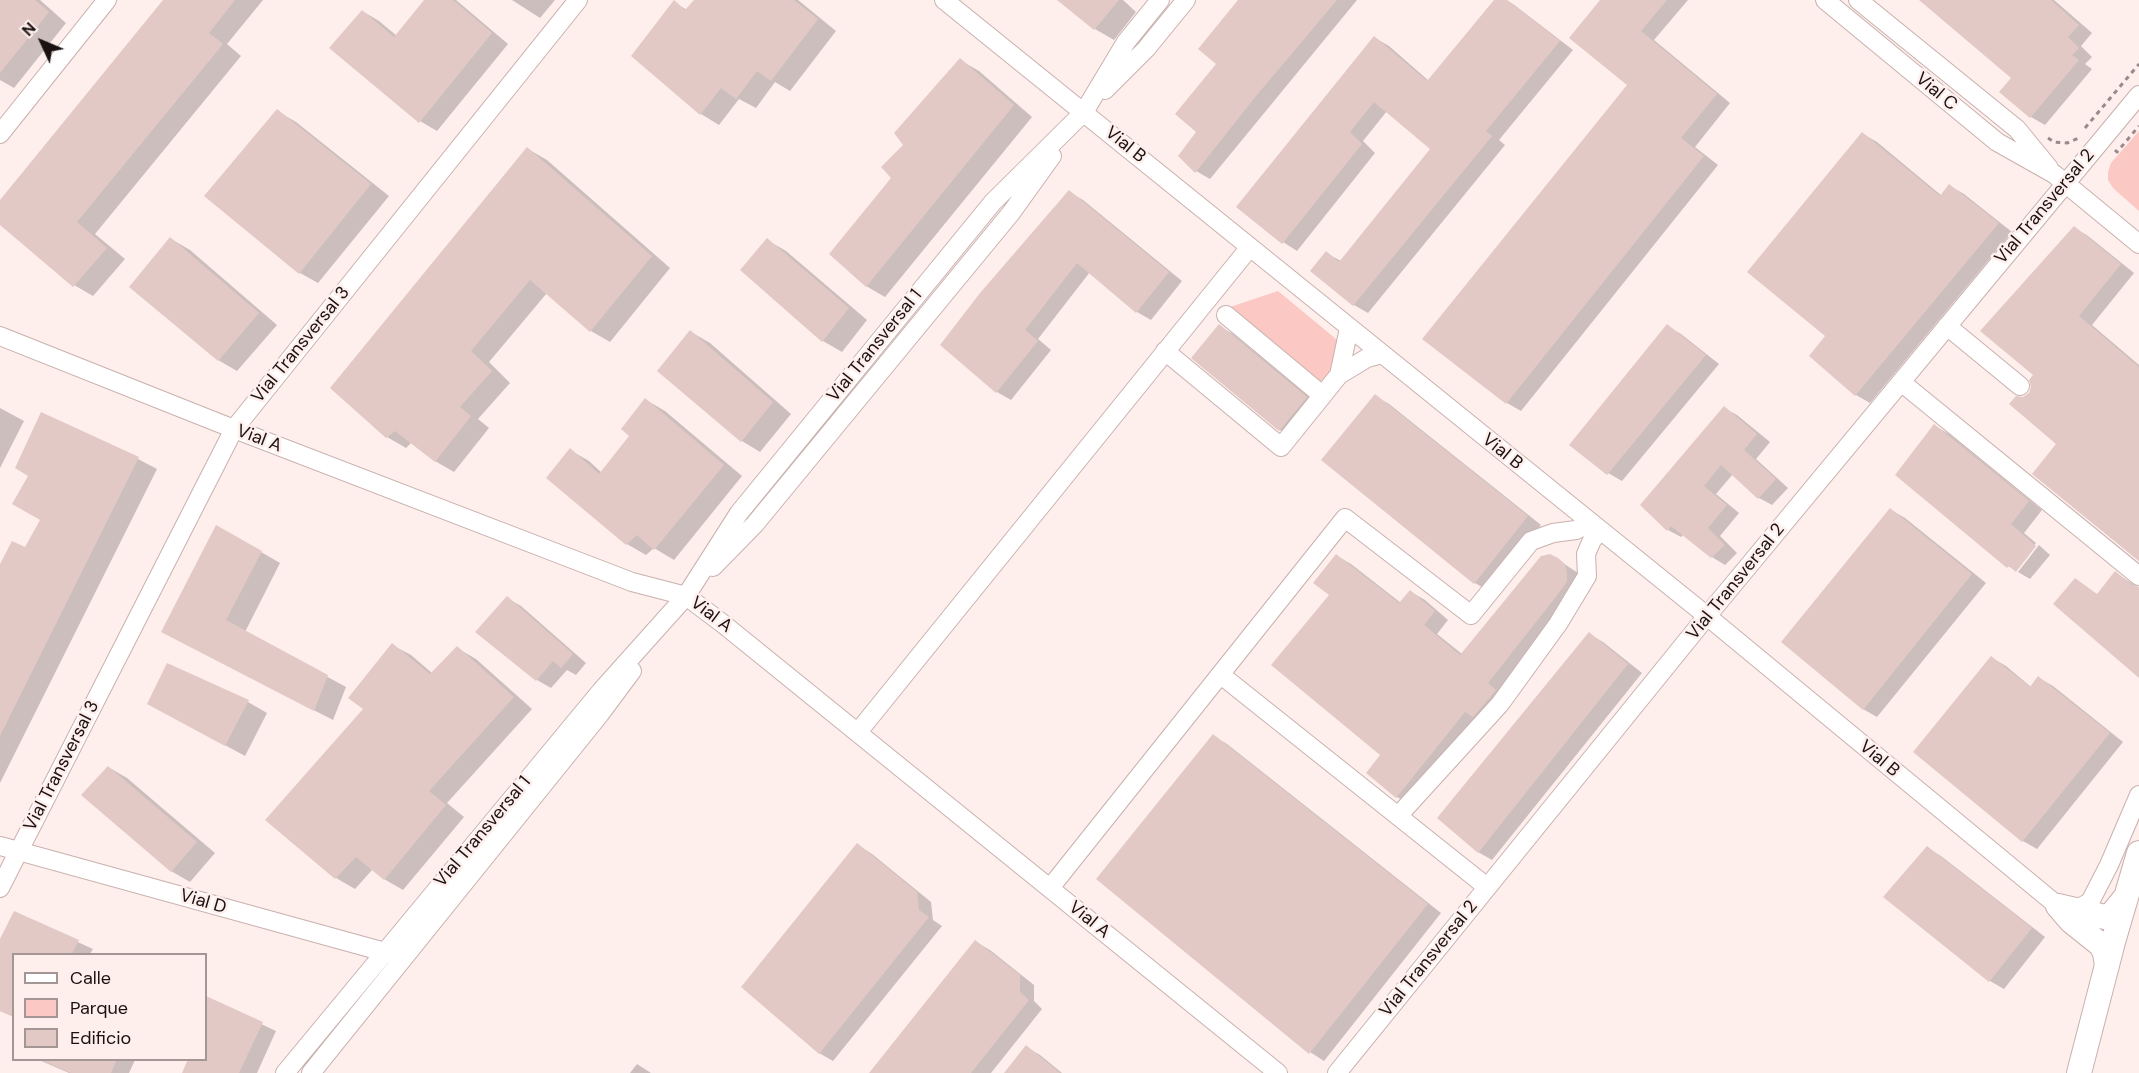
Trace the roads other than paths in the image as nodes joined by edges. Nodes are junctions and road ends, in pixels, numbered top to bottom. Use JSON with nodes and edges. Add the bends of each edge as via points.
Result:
{"nodes":[{"id":1,"x":107,"y":0,"type":"edge"},
{"id":2,"x":578,"y":0,"type":"edge"},
{"id":3,"x":944,"y":0,"type":"edge"},
{"id":4,"x":1160,"y":0,"type":"edge"},
{"id":5,"x":1186,"y":0,"type":"edge"},
{"id":6,"x":1825,"y":0,"type":"edge"},
{"id":7,"x":1858,"y":0,"type":"edge"},
{"id":8,"x":2139,"y":95,"type":"edge"},
{"id":9,"x":1084,"y":112,"type":"junction"},
{"id":10,"x":0,"y":134,"type":"edge"},
{"id":11,"x":2059,"y":179,"type":"junction"},
{"id":12,"x":2139,"y":244,"type":"edge"},
{"id":13,"x":1250,"y":247,"type":"junction"},
{"id":14,"x":1226,"y":315,"type":"dead end"},
{"id":15,"x":1947,"y":326,"type":"junction"},
{"id":16,"x":1349,"y":328,"type":"junction"},
{"id":17,"x":0,"y":336,"type":"edge"},
{"id":18,"x":1165,"y":351,"type":"junction"},
{"id":19,"x":1382,"y":354,"type":"junction"},
{"id":20,"x":1339,"y":375,"type":"junction"},
{"id":21,"x":1901,"y":382,"type":"junction"},
{"id":22,"x":2020,"y":386,"type":"dead end"},
{"id":23,"x":1322,"y":396,"type":"junction"},
{"id":24,"x":234,"y":429,"type":"junction"},
{"id":25,"x":1594,"y":527,"type":"junction"},
{"id":26,"x":2139,"y":576,"type":"edge"},
{"id":27,"x":686,"y":596,"type":"junction"},
{"id":28,"x":1707,"y":616,"type":"junction"},
{"id":29,"x":1221,"y":675,"type":"junction"},
{"id":30,"x":858,"y":732,"type":"junction"},
{"id":31,"x":2139,"y":795,"type":"edge"},
{"id":32,"x":1398,"y":816,"type":"junction"},
{"id":33,"x":0,"y":846,"type":"edge"},
{"id":34,"x":18,"y":851,"type":"junction"},
{"id":35,"x":2139,"y":853,"type":"edge"},
{"id":36,"x":1487,"y":887,"type":"junction"},
{"id":37,"x":0,"y":888,"type":"edge"},
{"id":38,"x":1050,"y":888,"type":"junction"},
{"id":39,"x":2132,"y":895,"type":"edge"},
{"id":40,"x":2058,"y":906,"type":"junction"},
{"id":41,"x":383,"y":951,"type":"junction"},
{"id":42,"x":406,"y":957,"type":"junction"},
{"id":43,"x":2107,"y":966,"type":"junction"},
{"id":44,"x":285,"y":1073,"type":"edge"},
{"id":45,"x":311,"y":1073,"type":"edge"},
{"id":46,"x":1278,"y":1073,"type":"edge"},
{"id":47,"x":1337,"y":1073,"type":"edge"},
{"id":48,"x":2079,"y":1073,"type":"edge"},
{"id":49,"x":2088,"y":1073,"type":"edge"}],
"edges":[{"from":1,"to":10,"type":"street"},
{"from":2,"to":24,"type":"street","name":"Vial Transversal 3"},
{"from":3,"to":9,"type":"street","name":"Vial B"},
{"from":4,"to":9,"type":"street","name":"Vial Transversal 1","via":[[1126,42]]},
{"from":5,"to":9,"type":"street","name":"Vial Transversal 1","via":[[1146,49]]},
{"from":6,"to":11,"type":"street","name":"Vial C","via":[[1997,142]]},
{"from":7,"to":11,"type":"street","name":"Vial C","via":[[2017,129]]},
{"from":8,"to":11,"type":"street","name":"Vial Transversal 2"},
{"from":9,"to":13,"type":"street","name":"Vial B"},
{"from":9,"to":27,"type":"street","name":"Vial Transversal 1","via":[[986,211],[739,513]]},
{"from":11,"to":12,"type":"street","name":"Vial C"},
{"from":11,"to":15,"type":"street","name":"Vial Transversal 2"},
{"from":13,"to":16,"type":"street","name":"Vial B"},
{"from":13,"to":18,"type":"street"},
{"from":14,"to":23,"type":"street"},
{"from":15,"to":21,"type":"street","name":"Vial Transversal 2"},
{"from":15,"to":22,"type":"street"},
{"from":16,"to":19,"type":"street","name":"Vial B"},
{"from":16,"to":20,"type":"street"},
{"from":17,"to":24,"type":"street","name":"Vial A"},
{"from":18,"to":23,"type":"street","via":[[1281,447]]},
{"from":18,"to":30,"type":"street"},
{"from":19,"to":20,"type":"street"},
{"from":19,"to":25,"type":"street","name":"Vial B"},
{"from":20,"to":23,"type":"street"},
{"from":21,"to":26,"type":"street"},
{"from":21,"to":28,"type":"street","name":"Vial Transversal 2"},
{"from":24,"to":27,"type":"street","name":"Vial A","via":[[632,582]]},
{"from":24,"to":34,"type":"street","name":"Vial Transversal 3"},
{"from":25,"to":28,"type":"street","name":"Vial B"},
{"from":25,"to":29,"type":"street","via":[[1553,533],[1531,541],[1471,615],[1345,518]]},
{"from":25,"to":32,"type":"street","via":[[1586,554],[1587,576],[1558,624],[1500,704]]},
{"from":27,"to":30,"type":"street","name":"Vial A"},
{"from":27,"to":41,"type":"street","name":"Vial Transversal 1"},
{"from":27,"to":42,"type":"street","name":"Vial Transversal 1","via":[[600,714]]},
{"from":28,"to":36,"type":"street","name":"Vial Transversal 2"},
{"from":28,"to":40,"type":"street","name":"Vial B"},
{"from":29,"to":32,"type":"street"},
{"from":29,"to":38,"type":"street"},
{"from":30,"to":38,"type":"street","name":"Vial A"},
{"from":31,"to":40,"type":"street","via":[[2090,902],[2079,908]]},
{"from":32,"to":36,"type":"street"},
{"from":33,"to":34,"type":"street","name":"Vial D"},
{"from":34,"to":37,"type":"street","name":"Vial Transversal 3"},
{"from":34,"to":41,"type":"street","name":"Vial D"},
{"from":35,"to":39,"type":"main road"},
{"from":36,"to":47,"type":"street","name":"Vial Transversal 2"},
{"from":38,"to":46,"type":"street","name":"Vial A"},
{"from":39,"to":40,"type":"main road","via":[[2105,917]]},
{"from":39,"to":43,"type":"main road"},
{"from":39,"to":49,"type":"main road"},
{"from":40,"to":43,"type":"main road","via":[[2101,945]]},
{"from":41,"to":42,"type":"street","name":"Vial D"},
{"from":41,"to":44,"type":"street","name":"Vial Transversal 1"},
{"from":42,"to":45,"type":"street","name":"Vial Transversal 1"},
{"from":43,"to":48,"type":"main road"}]}
